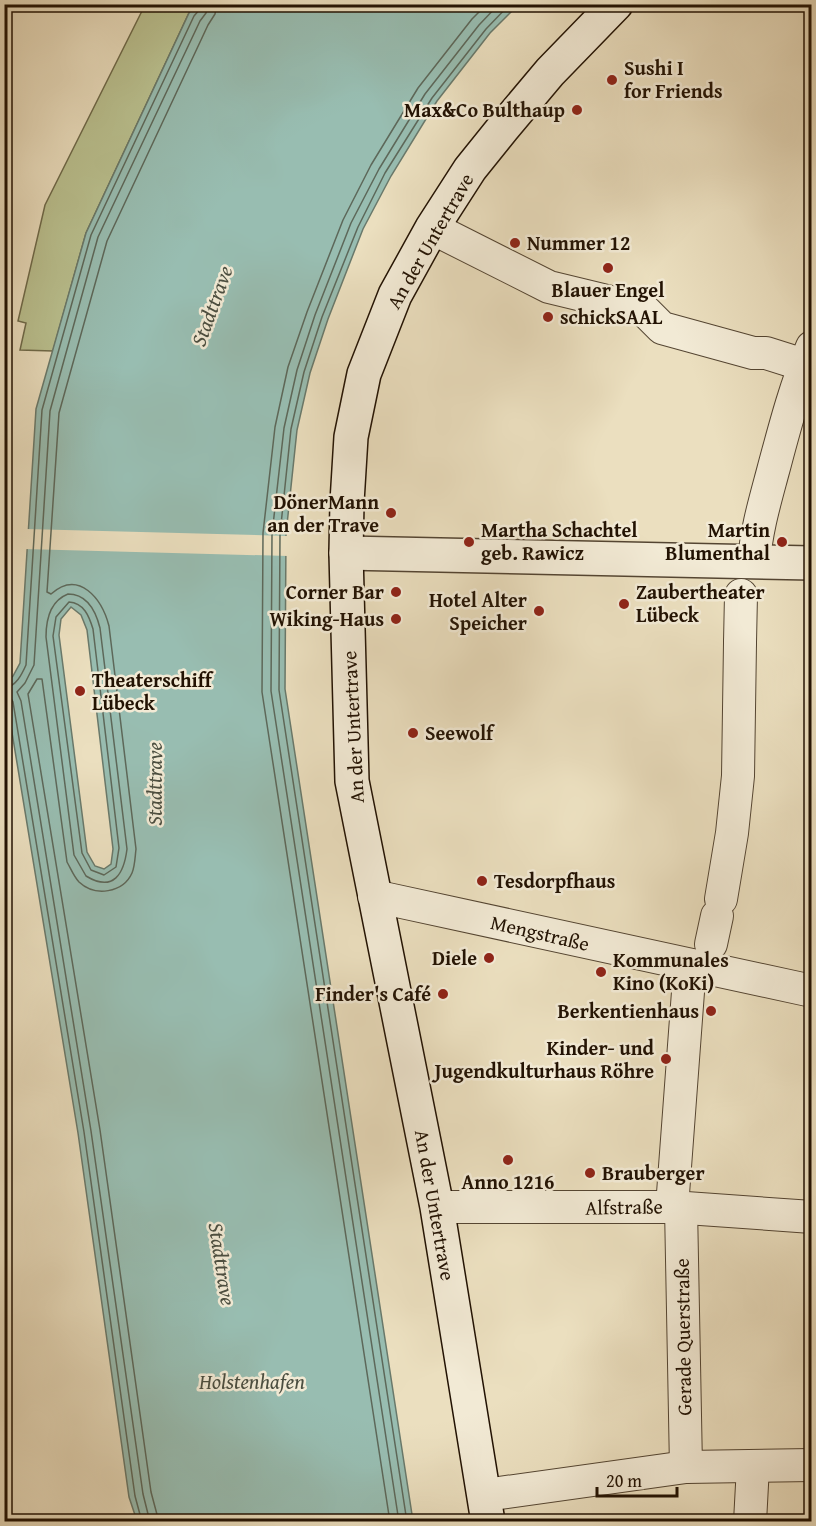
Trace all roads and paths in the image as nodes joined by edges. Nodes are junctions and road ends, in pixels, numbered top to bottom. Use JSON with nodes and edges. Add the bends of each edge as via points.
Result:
{"nodes":[{"id":1,"x":616,"y":4,"type":"edge"},
{"id":2,"x":432,"y":228,"type":"junction"},
{"id":3,"x":808,"y":356,"type":"edge"},
{"id":4,"x":346,"y":553,"type":"junction"},
{"id":5,"x":812,"y":562,"type":"edge"},
{"id":6,"x":745,"y":578,"type":"junction"},
{"id":7,"x":374,"y":896,"type":"junction"},
{"id":8,"x":712,"y":932,"type":"junction"},
{"id":9,"x":812,"y":992,"type":"edge"},
{"id":10,"x":437,"y":1207,"type":"junction"},
{"id":11,"x":676,"y":1207,"type":"junction"},
{"id":12,"x":812,"y":1217,"type":"edge"},
{"id":13,"x":812,"y":1465,"type":"edge"},
{"id":14,"x":753,"y":1466,"type":"junction"},
{"id":15,"x":686,"y":1467,"type":"junction"},
{"id":16,"x":487,"y":1508,"type":"edge"},
{"id":17,"x":750,"y":1521,"type":"edge"}],
"edges":[{"from":1,"to":2,"type":"main road","name":"An der Untertrave","via":[[550,72],[490,144]]},
{"from":2,"to":3,"type":"street","via":[[549,287],[644,310],[662,328],[753,353]]},
{"from":2,"to":4,"type":"main road","name":"An der Untertrave","via":[[395,296],[364,374],[351,437]]},
{"from":3,"to":6,"type":"street","name":"Gerade Querstraße"},
{"from":4,"to":6,"type":"main road"},
{"from":4,"to":7,"type":"main road","name":"An der Untertrave","via":[[352,781]]},
{"from":5,"to":6,"type":"main road"},
{"from":6,"to":8,"type":"street","name":"Gerade Querstraße","via":[[738,776],[732,833]]},
{"from":7,"to":8,"type":"street","name":"Mengstraße","via":[[427,906]]},
{"from":7,"to":10,"type":"main road","name":"An der Untertrave"},
{"from":8,"to":9,"type":"street","name":"Mengstraße"},
{"from":8,"to":11,"type":"street","name":"Gerade Querstraße"},
{"from":10,"to":11,"type":"street","name":"Alfstraße"},
{"from":10,"to":16,"type":"main road","name":"An der Untertrave"},
{"from":11,"to":12,"type":"street","name":"Alfstraße"},
{"from":11,"to":15,"type":"street","name":"Gerade Querstraße"},
{"from":13,"to":14,"type":"street"},
{"from":14,"to":15,"type":"street"},
{"from":14,"to":17,"type":"street"},
{"from":15,"to":16,"type":"street"}]}
